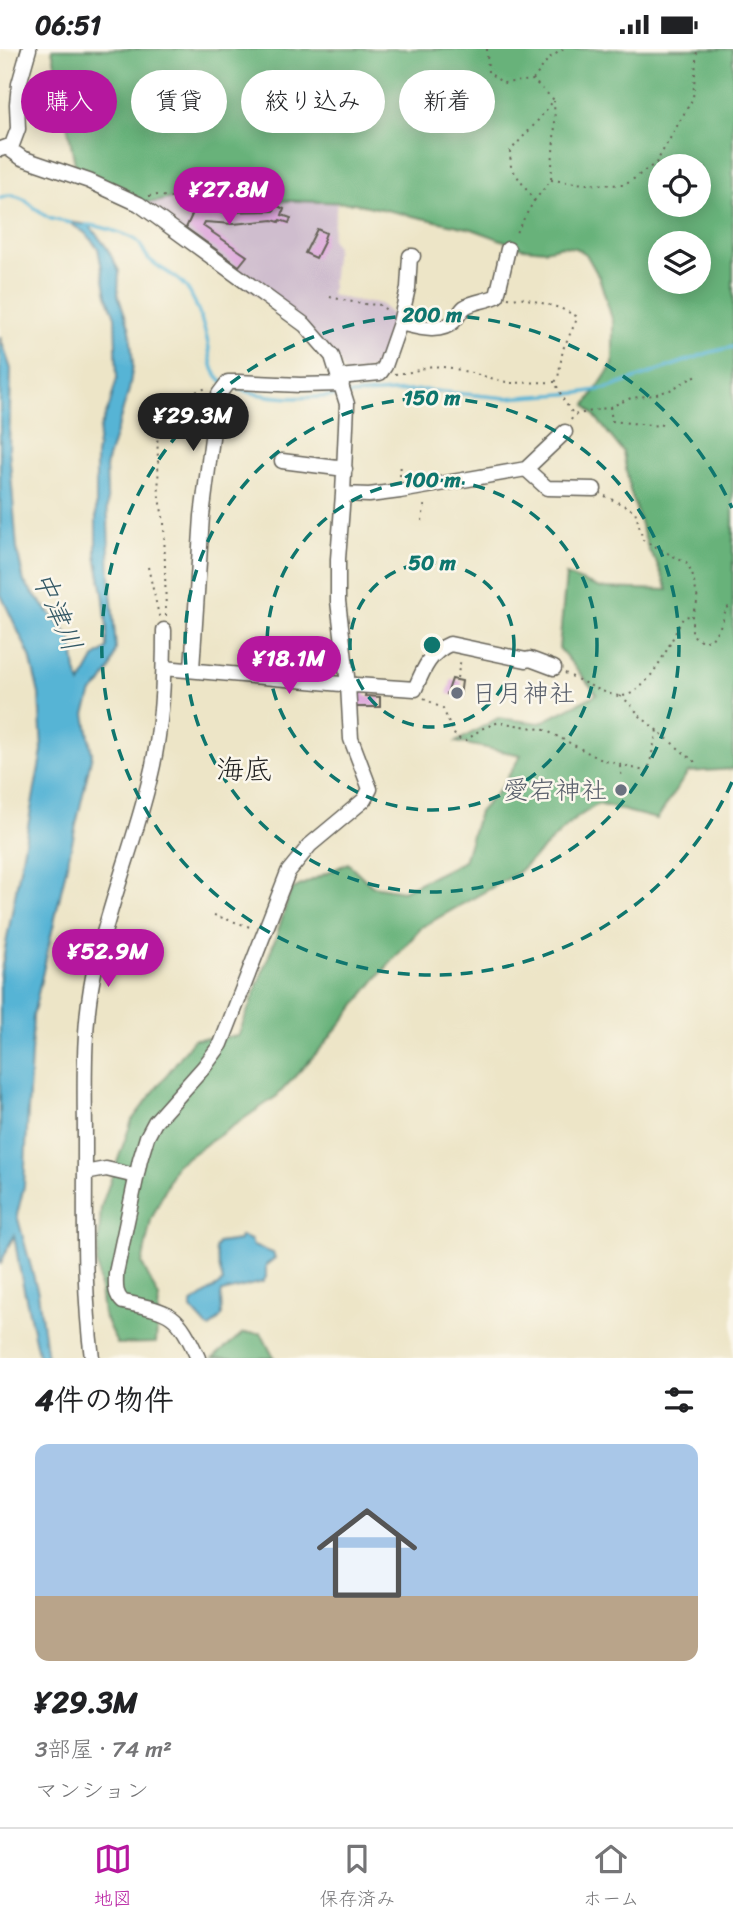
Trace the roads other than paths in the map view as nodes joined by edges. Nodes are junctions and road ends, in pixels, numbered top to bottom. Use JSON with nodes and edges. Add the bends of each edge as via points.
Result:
{"nodes":[{"id":1,"x":29,"y":49,"type":"edge"},
{"id":2,"x":4,"y":149,"type":"edge"},
{"id":3,"x":508,"y":249,"type":"road end"},
{"id":4,"x":413,"y":256,"type":"dead end"},
{"id":5,"x":397,"y":321,"type":"junction"},
{"id":6,"x":341,"y":381,"type":"junction"},
{"id":7,"x":565,"y":432,"type":"road end"},
{"id":8,"x":288,"y":465,"type":"dead end"},
{"id":9,"x":526,"y":468,"type":"junction"},
{"id":10,"x":345,"y":469,"type":"junction"},
{"id":11,"x":593,"y":489,"type":"road end"},
{"id":12,"x":343,"y":494,"type":"junction"},
{"id":13,"x":164,"y":630,"type":"road end"},
{"id":14,"x":164,"y":668,"type":"junction"},
{"id":15,"x":554,"y":668,"type":"road end"},
{"id":16,"x":192,"y":669,"type":"junction"},
{"id":17,"x":348,"y":685,"type":"junction"},
{"id":18,"x":85,"y":1173,"type":"junction"},
{"id":19,"x":136,"y":1176,"type":"junction"},
{"id":20,"x":92,"y":1358,"type":"edge"},
{"id":21,"x":198,"y":1358,"type":"edge"}],
"edges":[{"from":1,"to":2,"type":"street","via":[[18,94],[18,129],[12,145]]},
{"from":2,"to":6,"type":"street","via":[[139,204],[305,325],[332,356]]},
{"from":3,"to":5,"type":"street","via":[[497,296],[462,309],[442,328]]},
{"from":4,"to":5,"type":"street"},
{"from":5,"to":6,"type":"street","via":[[380,373]]},
{"from":6,"to":10,"type":"street","via":[[347,404]]},
{"from":6,"to":16,"type":"street","via":[[300,386],[228,382],[222,389],[202,516]]},
{"from":7,"to":9,"type":"street"},
{"from":8,"to":10,"type":"street"},
{"from":9,"to":11,"type":"street","via":[[547,488]]},
{"from":9,"to":12,"type":"street","via":[[400,491]]},
{"from":10,"to":12,"type":"street"},
{"from":12,"to":17,"type":"street","via":[[338,601]]},
{"from":13,"to":14,"type":"street"},
{"from":14,"to":16,"type":"street"},
{"from":14,"to":18,"type":"street","via":[[150,778],[108,917],[87,1010]]},
{"from":15,"to":17,"type":"street","via":[[450,644],[429,659],[415,688]]},
{"from":16,"to":17,"type":"street"},
{"from":17,"to":19,"type":"street","via":[[351,739],[370,789],[288,872],[221,1044],[155,1122]]},
{"from":18,"to":19,"type":"street","via":[[107,1169]]},
{"from":18,"to":20,"type":"street","via":[[84,1285]]},
{"from":19,"to":21,"type":"street","via":[[116,1291],[123,1302],[157,1309],[178,1321]]}]}
